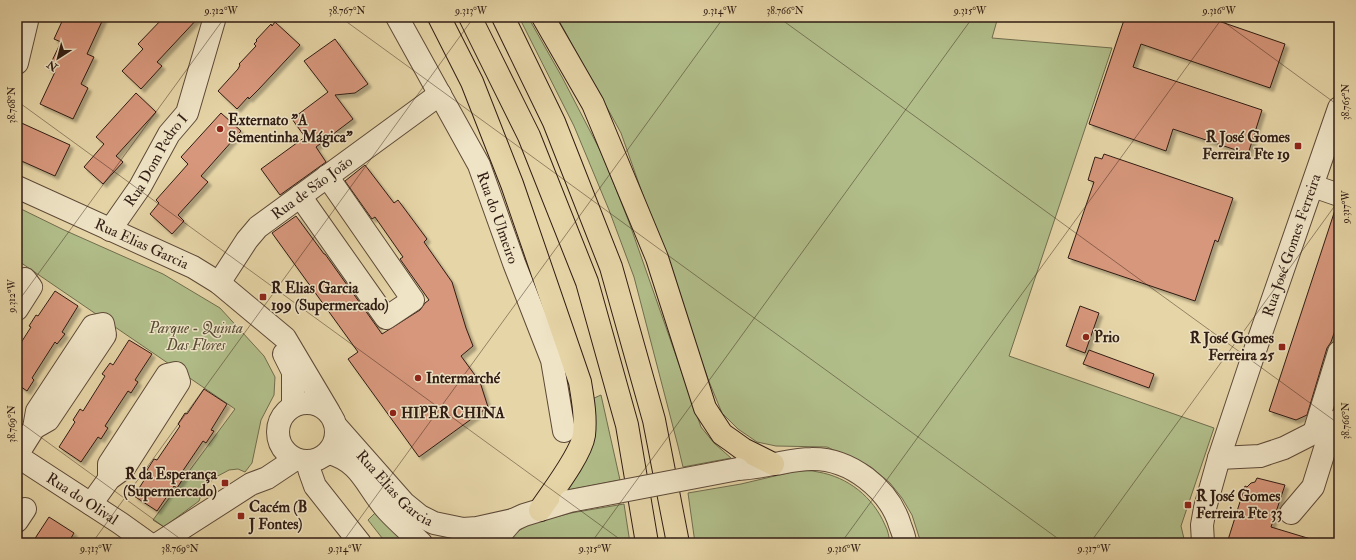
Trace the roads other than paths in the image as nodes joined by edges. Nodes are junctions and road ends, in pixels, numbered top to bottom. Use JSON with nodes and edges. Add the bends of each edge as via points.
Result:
{"nodes":[{"id":1,"x":28,"y":17,"type":"edge"},
{"id":2,"x":215,"y":17,"type":"edge"},
{"id":3,"x":397,"y":17,"type":"edge"},
{"id":4,"x":439,"y":17,"type":"edge"},
{"id":5,"x":470,"y":17,"type":"edge"},
{"id":6,"x":502,"y":17,"type":"edge"},
{"id":7,"x":543,"y":17,"type":"edge"},
{"id":8,"x":17,"y":63,"type":"edge"},
{"id":9,"x":440,"y":94,"type":"junction"},
{"id":10,"x":1339,"y":108,"type":"edge"},
{"id":11,"x":327,"y":176,"type":"junction"},
{"id":12,"x":1313,"y":186,"type":"junction"},
{"id":13,"x":17,"y":187,"type":"edge"},
{"id":14,"x":1339,"y":195,"type":"edge"},
{"id":15,"x":300,"y":196,"type":"junction"},
{"id":16,"x":110,"y":230,"type":"junction"},
{"id":17,"x":17,"y":282,"type":"edge"},
{"id":18,"x":219,"y":283,"type":"junction"},
{"id":19,"x":17,"y":309,"type":"edge"},
{"id":20,"x":257,"y":315,"type":"junction"},
{"id":21,"x":1339,"y":352,"type":"edge"},
{"id":22,"x":293,"y":406,"type":"junction"},
{"id":23,"x":332,"y":419,"type":"junction"},
{"id":24,"x":1336,"y":422,"type":"edge"},
{"id":25,"x":34,"y":428,"type":"dead end"},
{"id":26,"x":564,"y":432,"type":"dead end"},
{"id":27,"x":1314,"y":433,"type":"junction"},
{"id":28,"x":278,"y":439,"type":"junction"},
{"id":29,"x":329,"y":453,"type":"junction"},
{"id":30,"x":17,"y":455,"type":"edge"},
{"id":31,"x":1219,"y":458,"type":"junction"},
{"id":32,"x":301,"y":461,"type":"junction"},
{"id":33,"x":773,"y":464,"type":"junction"},
{"id":34,"x":109,"y":479,"type":"dead end"},
{"id":35,"x":251,"y":484,"type":"junction"},
{"id":36,"x":91,"y":504,"type":"junction"},
{"id":37,"x":540,"y":510,"type":"junction"},
{"id":38,"x":1291,"y":513,"type":"dead end"},
{"id":39,"x":513,"y":520,"type":"junction"},
{"id":40,"x":905,"y":542,"type":"edge"},
{"id":41,"x":148,"y":543,"type":"edge"},
{"id":42,"x":160,"y":543,"type":"edge"},
{"id":43,"x":360,"y":543,"type":"edge"},
{"id":44,"x":421,"y":543,"type":"edge"},
{"id":45,"x":493,"y":543,"type":"edge"},
{"id":46,"x":647,"y":543,"type":"edge"},
{"id":47,"x":678,"y":543,"type":"edge"},
{"id":48,"x":1203,"y":543,"type":"edge"}],
"edges":[{"from":1,"to":8,"type":"street"},
{"from":2,"to":16,"type":"street","name":"Rua Dom Pedro I","via":[[187,113],[169,134],[140,187]]},
{"from":3,"to":9,"type":"street","name":"Rua do Ulmeiro"},
{"from":4,"to":37,"type":"highway","via":[[472,82],[512,184],[580,382],[584,408],[584,437],[570,466]]},
{"from":5,"to":46,"type":"highway","via":[[529,136],[587,282],[627,425]]},
{"from":6,"to":47,"type":"highway","via":[[554,122],[611,267],[654,420]]},
{"from":7,"to":33,"type":"highway","via":[[593,104],[621,170],[657,258],[705,408],[722,434],[743,449]]},
{"from":9,"to":11,"type":"street","name":"Rua de São João"},
{"from":9,"to":26,"type":"street","name":"Rua do Ulmeiro","via":[[479,165],[552,360]]},
{"from":10,"to":12,"type":"street","name":"Rua José Gomes Ferreira"},
{"from":11,"to":15,"type":"street","name":"Rua de São João"},
{"from":11,"to":15,"type":"street","via":[[413,300],[386,318]]},
{"from":12,"to":14,"type":"street"},
{"from":12,"to":31,"type":"street","name":"Rua José Gomes Ferreira"},
{"from":13,"to":16,"type":"street","name":"Rua Elias Garcia"},
{"from":15,"to":18,"type":"street","name":"Rua de São João","via":[[258,227]]},
{"from":16,"to":18,"type":"street","name":"Rua Elias Garcia","via":[[193,267]]},
{"from":17,"to":19,"type":"street","via":[[25,279],[31,288]]},
{"from":18,"to":20,"type":"street","name":"Rua Elias Garcia"},
{"from":20,"to":22,"type":"street","name":"Rua Elias Garcia","via":[[281,347],[293,372]]},
{"from":20,"to":23,"type":"street","name":"Rua Elias Garcia","via":[[285,338]]},
{"from":21,"to":27,"type":"street"},
{"from":22,"to":23,"type":"street","via":[[312,403],[321,406]]},
{"from":22,"to":28,"type":"street","via":[[280,420],[277,429]]},
{"from":23,"to":29,"type":"street","via":[[336,436]]},
{"from":23,"to":39,"type":"street","name":"Rua Elias Garcia","via":[[404,503],[420,516],[434,523],[463,529]]},
{"from":24,"to":27,"type":"street"},
{"from":24,"to":38,"type":"street","via":[[1314,488]]},
{"from":25,"to":30,"type":"street"},
{"from":27,"to":31,"type":"street","via":[[1284,448],[1260,456]]},
{"from":28,"to":32,"type":"street","via":[[286,454]]},
{"from":28,"to":35,"type":"street","via":[[261,473]]},
{"from":29,"to":32,"type":"street","via":[[322,458]]},
{"from":29,"to":44,"type":"street","name":"Rua Elias Garcia","via":[[349,461],[358,469],[388,511]]},
{"from":30,"to":36,"type":"street","name":"Rua do Olival"},
{"from":31,"to":48,"type":"street","name":"Rua José Gomes Ferreira","via":[[1205,508],[1202,525]]},
{"from":32,"to":35,"type":"street"},
{"from":32,"to":43,"type":"street","via":[[310,472],[315,486]]},
{"from":33,"to":37,"type":"street","name":"Rua Elias Garcia","bridge":true,"via":[[570,501]]},
{"from":33,"to":40,"type":"street","name":"Rua Elias Garcia","via":[[812,458],[845,466],[864,476],[876,485],[894,508]]},
{"from":34,"to":36,"type":"street"},
{"from":35,"to":42,"type":"street"},
{"from":36,"to":41,"type":"street","name":"Rua do Olival"},
{"from":37,"to":39,"type":"street","name":"Rua Elias Garcia"},
{"from":39,"to":45,"type":"street","name":"Rua Elias Garcia"}]}
